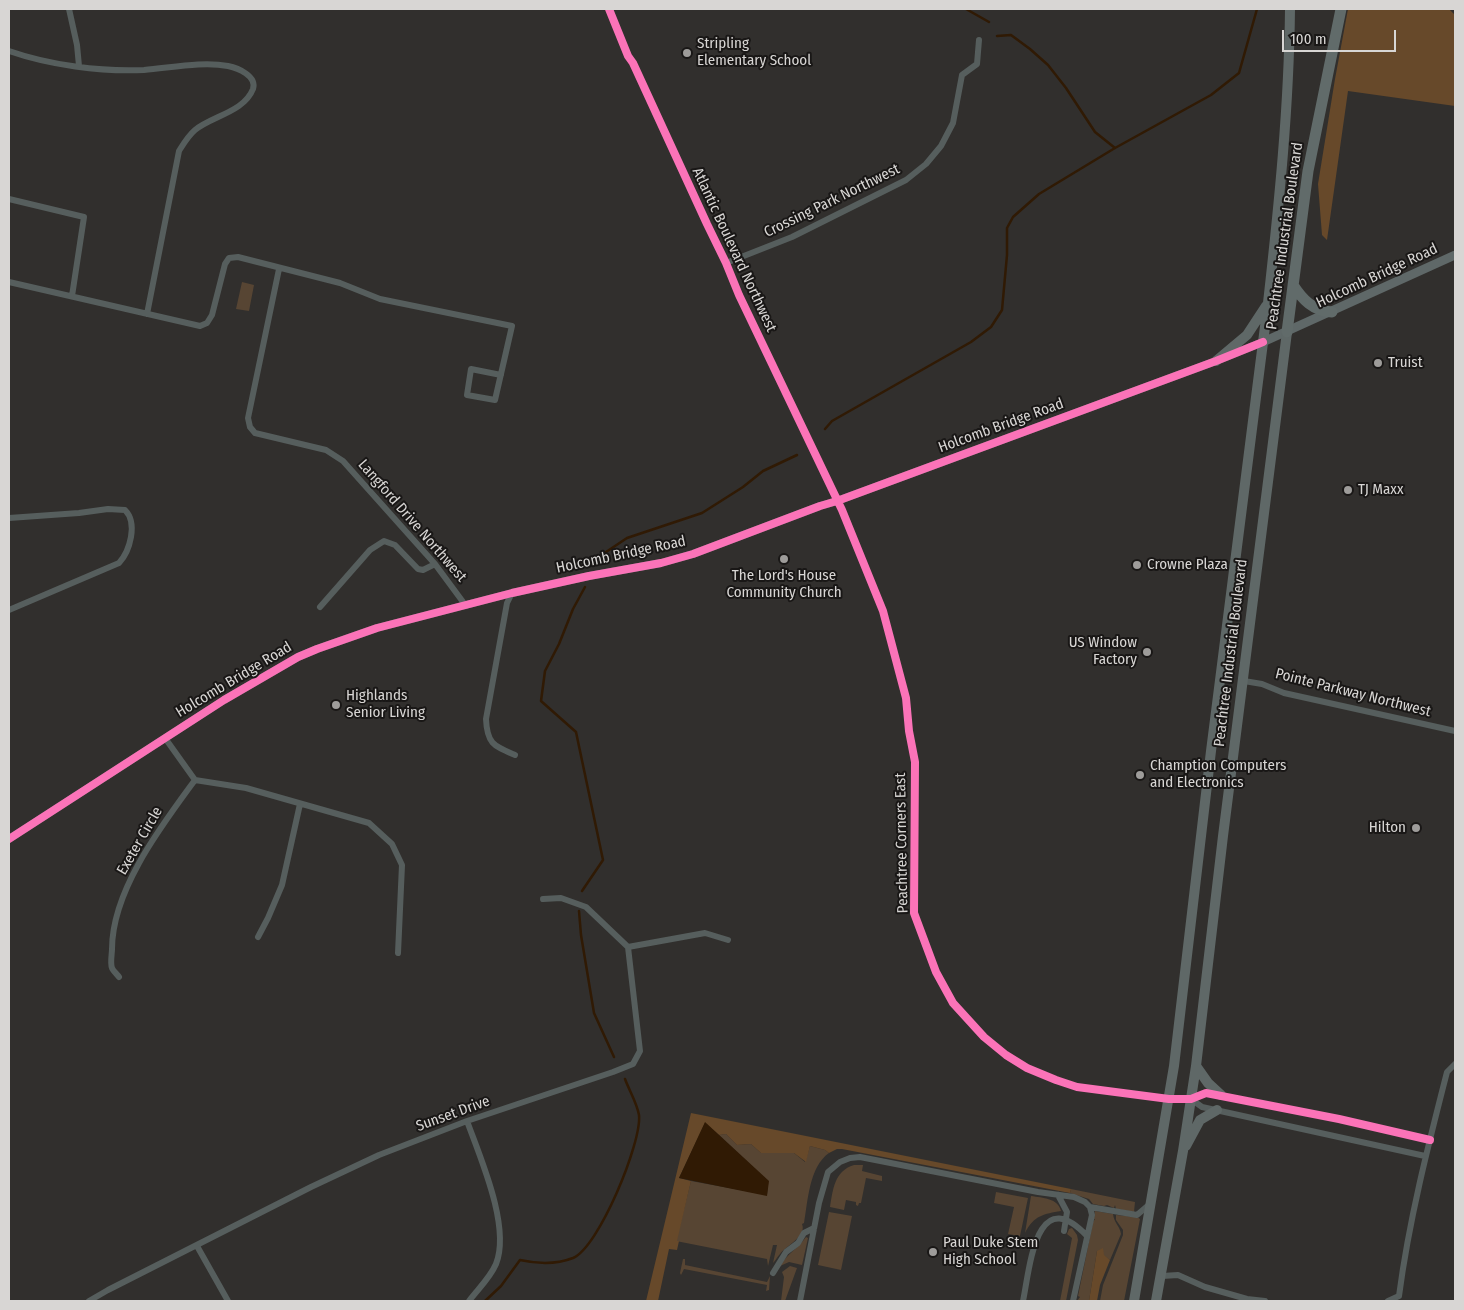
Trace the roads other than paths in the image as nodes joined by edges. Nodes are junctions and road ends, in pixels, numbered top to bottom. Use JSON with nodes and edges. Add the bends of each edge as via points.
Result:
{"nodes":[{"id":1,"x":69,"y":9,"type":"edge"},
{"id":2,"x":609,"y":9,"type":"edge"},
{"id":3,"x":1290,"y":9,"type":"edge"},
{"id":4,"x":1341,"y":9,"type":"edge"},
{"id":5,"x":979,"y":40,"type":"dead end"},
{"id":6,"x":9,"y":51,"type":"edge"},
{"id":7,"x":78,"y":66,"type":"junction"},
{"id":8,"x":9,"y":200,"type":"edge"},
{"id":9,"x":1455,"y":255,"type":"edge"},
{"id":10,"x":726,"y":263,"type":"junction"},
{"id":11,"x":279,"y":269,"type":"junction"},
{"id":12,"x":9,"y":282,"type":"edge"},
{"id":13,"x":1293,"y":285,"type":"junction"},
{"id":14,"x":72,"y":296,"type":"junction"},
{"id":15,"x":1268,"y":303,"type":"junction"},
{"id":16,"x":1332,"y":312,"type":"junction"},
{"id":17,"x":147,"y":314,"type":"junction"},
{"id":18,"x":1287,"y":332,"type":"junction"},
{"id":19,"x":1263,"y":342,"type":"junction"},
{"id":20,"x":1216,"y":361,"type":"junction"},
{"id":21,"x":501,"y":375,"type":"junction"},
{"id":22,"x":837,"y":501,"type":"junction"},
{"id":23,"x":9,"y":518,"type":"edge"},
{"id":24,"x":435,"y":564,"type":"junction"},
{"id":25,"x":512,"y":593,"type":"junction"},
{"id":26,"x":466,"y":606,"type":"junction"},
{"id":27,"x":320,"y":607,"type":"dead end"},
{"id":28,"x":9,"y":610,"type":"edge"},
{"id":29,"x":1244,"y":681,"type":"junction"},
{"id":30,"x":1455,"y":731,"type":"edge"},
{"id":31,"x":165,"y":738,"type":"junction"},
{"id":32,"x":515,"y":755,"type":"dead end"},
{"id":33,"x":195,"y":780,"type":"junction"},
{"id":34,"x":300,"y":804,"type":"junction"},
{"id":35,"x":9,"y":839,"type":"edge"},
{"id":36,"x":543,"y":899,"type":"dead end"},
{"id":37,"x":258,"y":937,"type":"dead end"},
{"id":38,"x":728,"y":940,"type":"dead end"},
{"id":39,"x":628,"y":947,"type":"junction"},
{"id":40,"x":398,"y":953,"type":"dead end"},
{"id":41,"x":119,"y":977,"type":"dead end"},
{"id":42,"x":1455,"y":1064,"type":"edge"},
{"id":43,"x":1196,"y":1066,"type":"junction"},
{"id":44,"x":1221,"y":1095,"type":"junction"},
{"id":45,"x":1169,"y":1099,"type":"junction"},
{"id":46,"x":1190,"y":1099,"type":"junction"},
{"id":47,"x":1217,"y":1110,"type":"junction"},
{"id":48,"x":468,"y":1121,"type":"junction"},
{"id":49,"x":1430,"y":1140,"type":"junction"},
{"id":50,"x":1184,"y":1151,"type":"junction"},
{"id":51,"x":1425,"y":1159,"type":"junction"},
{"id":52,"x":1058,"y":1195,"type":"junction"},
{"id":53,"x":1152,"y":1202,"type":"junction"},
{"id":54,"x":1090,"y":1208,"type":"junction"},
{"id":55,"x":1066,"y":1220,"type":"junction"},
{"id":56,"x":814,"y":1228,"type":"junction"},
{"id":57,"x":1064,"y":1231,"type":"dead end"},
{"id":58,"x":1087,"y":1236,"type":"junction"},
{"id":59,"x":197,"y":1246,"type":"junction"},
{"id":60,"x":773,"y":1273,"type":"dead end"},
{"id":61,"x":1162,"y":1276,"type":"junction"},
{"id":62,"x":90,"y":1301,"type":"edge"},
{"id":63,"x":228,"y":1301,"type":"edge"},
{"id":64,"x":469,"y":1301,"type":"edge"},
{"id":65,"x":800,"y":1301,"type":"edge"},
{"id":66,"x":1023,"y":1301,"type":"edge"},
{"id":67,"x":1073,"y":1301,"type":"edge"},
{"id":68,"x":1134,"y":1301,"type":"edge"},
{"id":69,"x":1156,"y":1301,"type":"edge"},
{"id":70,"x":1265,"y":1301,"type":"edge"},
{"id":71,"x":1388,"y":1301,"type":"edge"}],
"edges":[{"from":1,"to":7,"type":"street"},
{"from":2,"to":10,"type":"street","name":"Atlantic Boulevard Northwest"},
{"from":3,"to":15,"type":"highway","name":"Peachtree Industrial Boulevard","via":[[1284,146]]},
{"from":4,"to":13,"type":"highway","name":"Peachtree Industrial Boulevard","via":[[1308,171]]},
{"from":5,"to":10,"type":"street","name":"Crossing Park Northwest","via":[[978,64],[962,75],[953,123],[941,146],[926,164],[906,180],[792,237]]},
{"from":6,"to":7,"type":"street","via":[[31,59]]},
{"from":7,"to":17,"type":"street","via":[[117,71],[226,65],[241,71],[252,79],[254,85],[241,104],[196,129],[179,151]]},
{"from":8,"to":14,"type":"street","via":[[84,217]]},
{"from":9,"to":16,"type":"main road","name":"Holcomb Bridge Road"},
{"from":10,"to":22,"type":"street","name":"Atlantic Boulevard Northwest"},
{"from":11,"to":17,"type":"street","via":[[238,257],[229,258],[212,315],[207,323],[200,326]]},
{"from":11,"to":21,"type":"street","via":[[340,283],[380,299],[512,326]]},
{"from":11,"to":24,"type":"street","name":"Langford Drive Northwest","via":[[248,418],[250,427],[255,433],[326,450],[343,461]]},
{"from":12,"to":14,"type":"street"},
{"from":13,"to":16,"type":"highway","via":[[1300,296],[1313,306]]},
{"from":13,"to":18,"type":"highway","name":"Peachtree Industrial Boulevard"},
{"from":14,"to":17,"type":"street"},
{"from":15,"to":19,"type":"highway","name":"Peachtree Industrial Boulevard"},
{"from":15,"to":20,"type":"highway","via":[[1247,335]]},
{"from":16,"to":18,"type":"main road","name":"Holcomb Bridge Road"},
{"from":18,"to":19,"type":"main road","name":"Holcomb Bridge Road"},
{"from":18,"to":29,"type":"highway","name":"Peachtree Industrial Boulevard"},
{"from":19,"to":20,"type":"street","name":"Holcomb Bridge Road"},
{"from":19,"to":45,"type":"highway","name":"Peachtree Industrial Boulevard"},
{"from":20,"to":22,"type":"street","name":"Holcomb Bridge Road"},
{"from":21,"to":21,"type":"street","via":[[495,400],[467,395],[471,370]]},
{"from":22,"to":25,"type":"street","name":"Holcomb Bridge Road","via":[[693,554]]},
{"from":22,"to":45,"type":"street","name":"Peachtree Corners East","via":[[883,611],[906,698],[915,762],[914,913],[936,972],[953,1002],[984,1036],[1028,1068],[1077,1088]]},
{"from":23,"to":28,"type":"street","via":[[122,509],[130,516],[131,540],[128,550],[116,564]]},
{"from":24,"to":26,"type":"street","name":"Langford Drive Northwest"},
{"from":24,"to":27,"type":"street","via":[[418,569],[395,545],[384,541],[370,550]]},
{"from":25,"to":26,"type":"street","name":"Holcomb Bridge Road"},
{"from":25,"to":32,"type":"street","via":[[486,719],[486,734],[494,746]]},
{"from":26,"to":31,"type":"street","name":"Holcomb Bridge Road","via":[[377,628],[298,657]]},
{"from":29,"to":30,"type":"street","name":"Pointe Parkway Northwest"},
{"from":29,"to":43,"type":"highway","name":"Peachtree Industrial Boulevard"},
{"from":31,"to":33,"type":"street"},
{"from":31,"to":35,"type":"street","name":"Holcomb Bridge Road"},
{"from":33,"to":34,"type":"street","via":[[246,788]]},
{"from":33,"to":41,"type":"street","name":"Exeter Circle","via":[[138,863],[120,906],[112,940],[112,967]]},
{"from":34,"to":37,"type":"street","via":[[282,885]]},
{"from":34,"to":40,"type":"street","via":[[369,823],[392,844],[402,864]]},
{"from":36,"to":39,"type":"street","via":[[561,898],[586,907]]},
{"from":38,"to":39,"type":"street","via":[[705,934]]},
{"from":39,"to":48,"type":"street","name":"Sunset Drive","via":[[640,1052],[633,1064]]},
{"from":42,"to":49,"type":"street","via":[[1447,1072]]},
{"from":43,"to":44,"type":"highway"},
{"from":43,"to":46,"type":"highway","name":"Peachtree Industrial Boulevard"},
{"from":44,"to":46,"type":"street","via":[[1206,1093]]},
{"from":44,"to":49,"type":"street"},
{"from":45,"to":46,"type":"street","name":"Peachtree Corners East"},
{"from":45,"to":53,"type":"highway","name":"Peachtree Industrial Boulevard"},
{"from":46,"to":47,"type":"street"},
{"from":46,"to":50,"type":"highway","name":"Peachtree Industrial Boulevard"},
{"from":47,"to":50,"type":"highway","via":[[1200,1120]]},
{"from":47,"to":51,"type":"street"},
{"from":48,"to":59,"type":"street","name":"Sunset Drive","via":[[379,1155]]},
{"from":48,"to":64,"type":"street","via":[[490,1185],[500,1243],[497,1263],[491,1275]]},
{"from":49,"to":51,"type":"street"},
{"from":50,"to":61,"type":"highway","name":"Peachtree Industrial Boulevard"},
{"from":51,"to":71,"type":"street","via":[[1399,1296]]},
{"from":52,"to":54,"type":"street","via":[[1074,1197]]},
{"from":52,"to":55,"type":"street","via":[[1065,1207]]},
{"from":52,"to":56,"type":"street","via":[[860,1157],[850,1158],[828,1172]]},
{"from":53,"to":54,"type":"street","via":[[1137,1215]]},
{"from":53,"to":68,"type":"highway","name":"Peachtree Industrial Boulevard"},
{"from":54,"to":58,"type":"street","via":[[1092,1215]]},
{"from":55,"to":57,"type":"street"},
{"from":55,"to":58,"type":"street","via":[[1076,1224]]},
{"from":55,"to":66,"type":"street","via":[[1052,1220],[1040,1231]]},
{"from":56,"to":60,"type":"street","via":[[786,1252]]},
{"from":56,"to":65,"type":"street"},
{"from":58,"to":67,"type":"street"},
{"from":59,"to":62,"type":"street","name":"Sunset Drive"},
{"from":59,"to":63,"type":"street"},
{"from":61,"to":69,"type":"highway","name":"Peachtree Industrial Boulevard"},
{"from":61,"to":70,"type":"street","via":[[1178,1275],[1205,1287]]}]}
